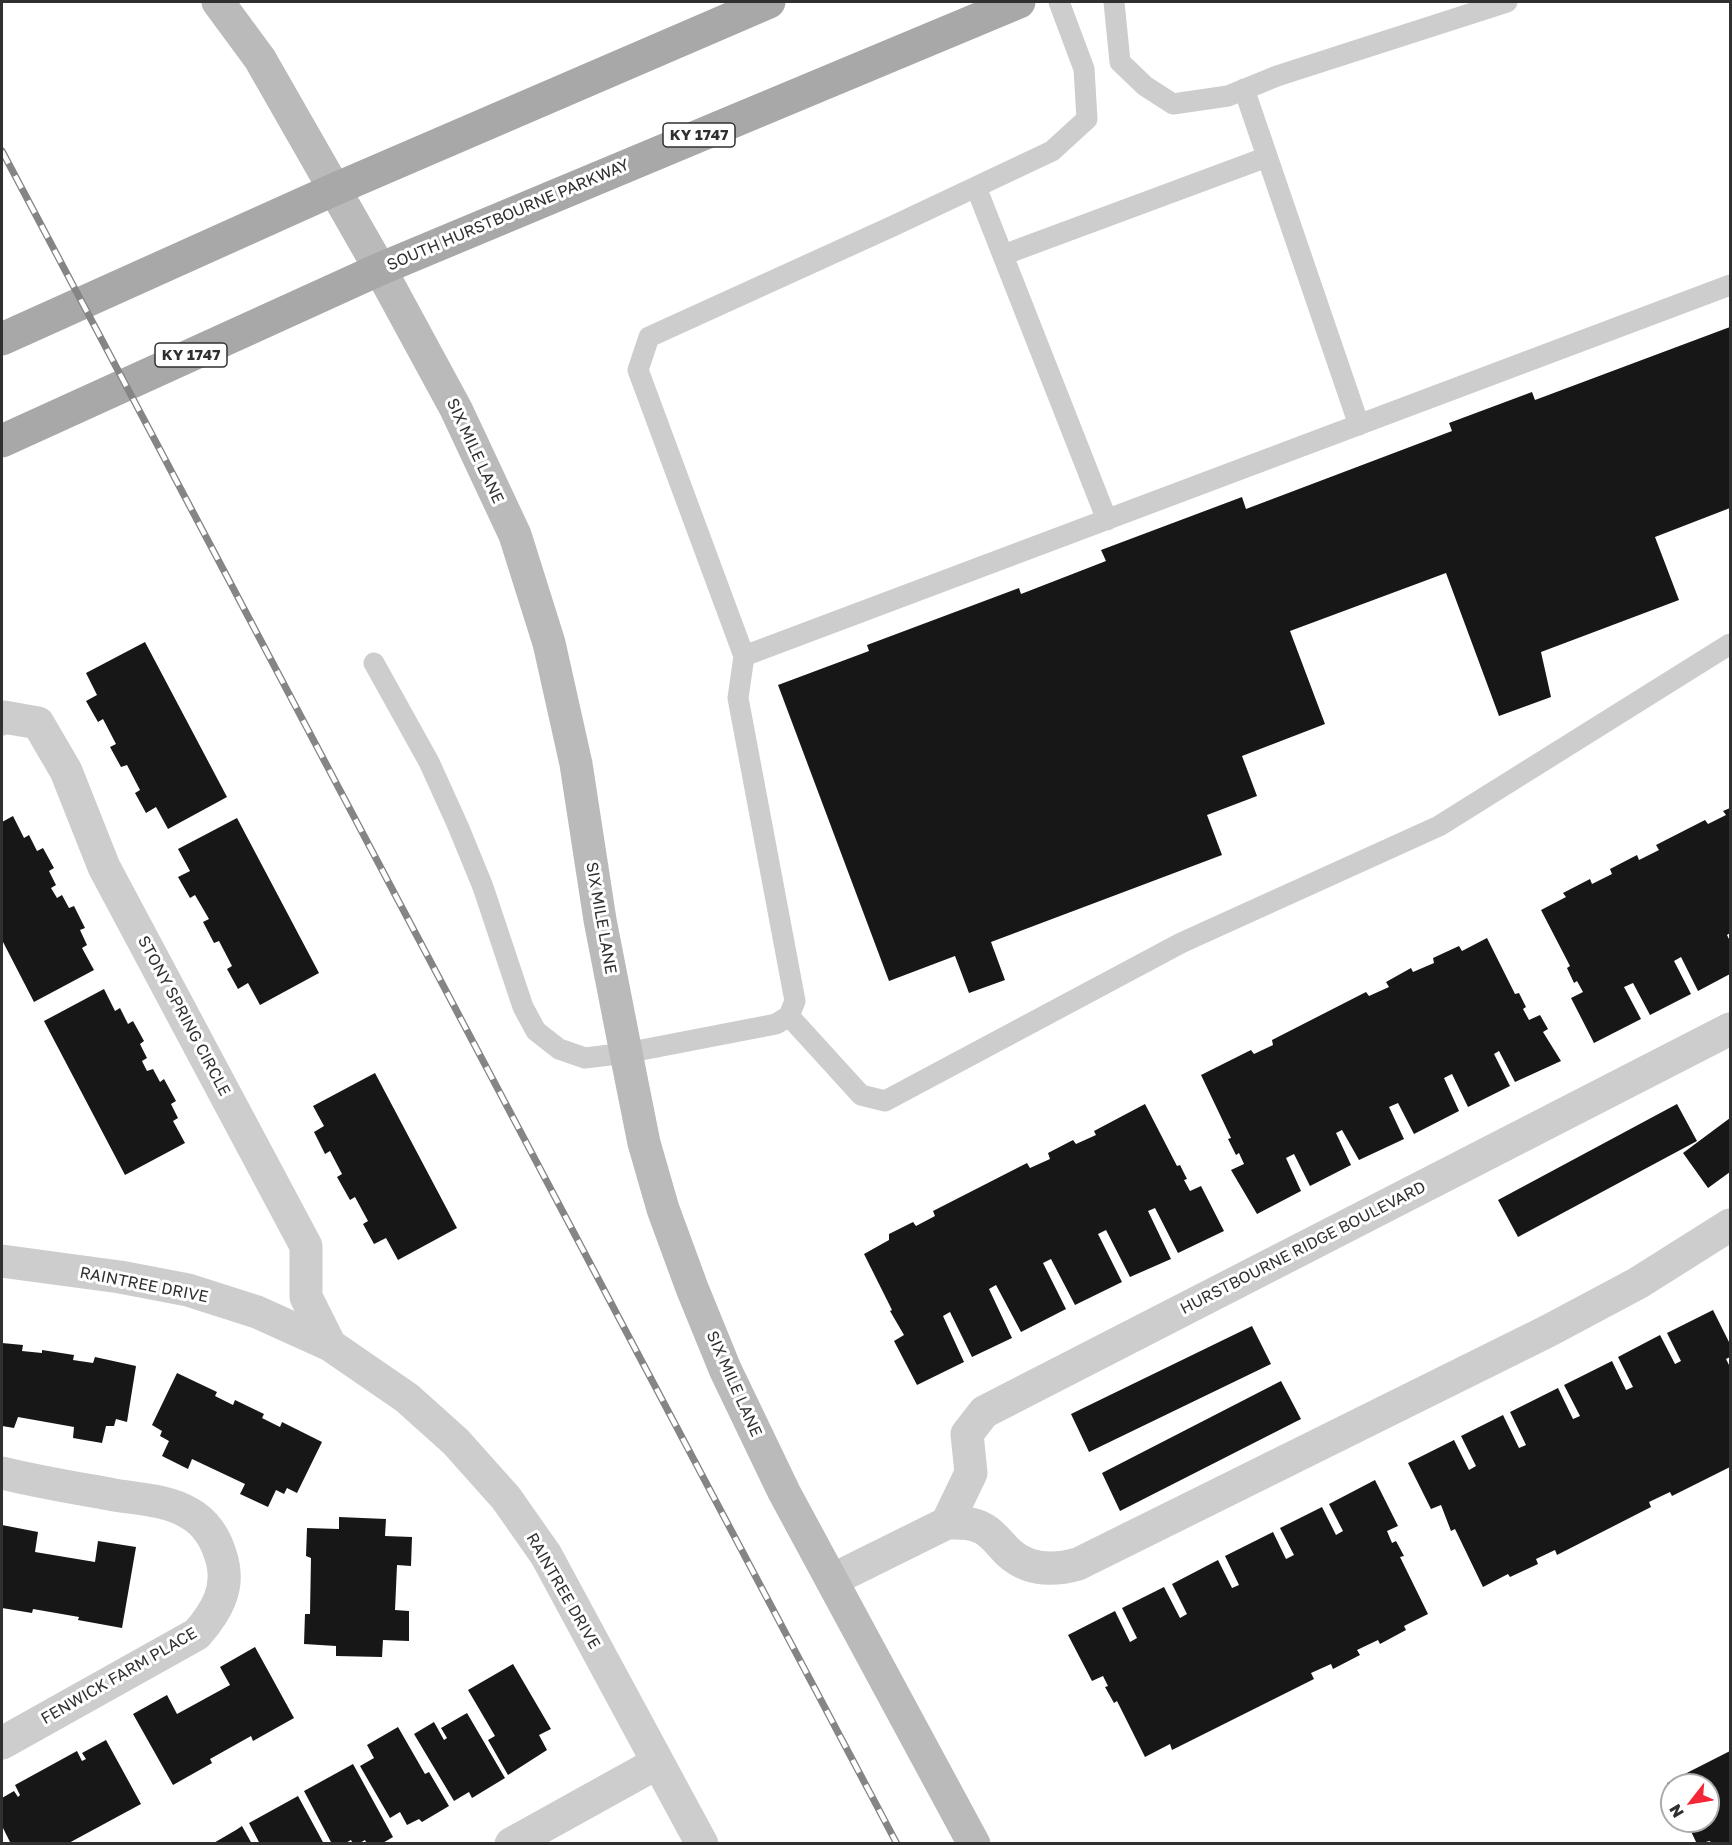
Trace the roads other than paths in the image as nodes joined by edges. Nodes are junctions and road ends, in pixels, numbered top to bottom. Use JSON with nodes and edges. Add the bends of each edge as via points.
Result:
{"nodes":[{"id":1,"x":218,"y":2,"type":"edge"},
{"id":2,"x":769,"y":2,"type":"edge"},
{"id":3,"x":1019,"y":2,"type":"edge"},
{"id":4,"x":1059,"y":2,"type":"edge"},
{"id":5,"x":1114,"y":2,"type":"edge"},
{"id":6,"x":1507,"y":2,"type":"edge"},
{"id":7,"x":1244,"y":88,"type":"junction"},
{"id":8,"x":1267,"y":157,"type":"junction"},
{"id":9,"x":976,"y":187,"type":"junction"},
{"id":10,"x":333,"y":190,"type":"junction"},
{"id":11,"x":1003,"y":255,"type":"junction"},
{"id":12,"x":380,"y":269,"type":"junction"},
{"id":13,"x":1731,"y":285,"type":"edge"},
{"id":14,"x":2,"y":339,"type":"edge"},
{"id":15,"x":1359,"y":425,"type":"junction"},
{"id":16,"x":2,"y":441,"type":"edge"},
{"id":17,"x":1107,"y":520,"type":"junction"},
{"id":18,"x":1731,"y":644,"type":"edge"},
{"id":19,"x":744,"y":657,"type":"junction"},
{"id":20,"x":374,"y":663,"type":"dead end"},
{"id":21,"x":2,"y":719,"type":"edge"},
{"id":22,"x":789,"y":1016,"type":"junction"},
{"id":23,"x":1731,"y":1029,"type":"edge"},
{"id":24,"x":626,"y":1053,"type":"junction"},
{"id":25,"x":1731,"y":1225,"type":"edge"},
{"id":26,"x":2,"y":1261,"type":"edge"},
{"id":27,"x":330,"y":1345,"type":"junction"},
{"id":28,"x":2,"y":1473,"type":"edge"},
{"id":29,"x":947,"y":1523,"type":"junction"},
{"id":30,"x":832,"y":1580,"type":"junction"},
{"id":31,"x":2,"y":1743,"type":"edge"},
{"id":32,"x":657,"y":1763,"type":"junction"},
{"id":33,"x":511,"y":1844,"type":"edge"},
{"id":34,"x":702,"y":1844,"type":"edge"},
{"id":35,"x":974,"y":1844,"type":"edge"}],
"edges":[{"from":1,"to":10,"type":"street","name":"SIX MILE LANE","via":[[260,59]]},
{"from":2,"to":10,"type":"main road"},
{"from":3,"to":12,"type":"main road","name":"SOUTH HURSTBOURNE PARKWAY","number":"KY 1747"},
{"from":4,"to":9,"type":"lane","via":[[1084,69],[1087,119],[1052,151]]},
{"from":5,"to":7,"type":"lane","via":[[1120,62],[1145,86],[1173,104],[1228,96]]},
{"from":6,"to":7,"type":"lane"},
{"from":7,"to":8,"type":"lane"},
{"from":8,"to":11,"type":"lane"},
{"from":8,"to":15,"type":"lane"},
{"from":9,"to":11,"type":"lane"},
{"from":9,"to":19,"type":"lane","via":[[649,337],[638,370]]},
{"from":10,"to":12,"type":"street","name":"SIX MILE LANE"},
{"from":10,"to":14,"type":"main road"},
{"from":11,"to":17,"type":"lane"},
{"from":12,"to":16,"type":"main road","name":"SOUTH HURSTBOURNE PARKWAY","number":"KY 1747"},
{"from":12,"to":24,"type":"street","name":"SIX MILE LANE","via":[[456,409],[515,535],[549,644],[576,764]]},
{"from":13,"to":15,"type":"lane"},
{"from":15,"to":17,"type":"lane"},
{"from":17,"to":19,"type":"lane"},
{"from":18,"to":22,"type":"lane","via":[[1439,826],[1181,943],[885,1101],[861,1095]]},
{"from":19,"to":22,"type":"lane","via":[[738,698],[795,1001]]},
{"from":20,"to":24,"type":"lane","via":[[429,762],[458,826],[523,1007],[536,1030],[559,1049],[585,1058]]},
{"from":21,"to":27,"type":"street","name":"STONY SPRING CIRCLE","via":[[38,723],[66,771],[104,867],[306,1246],[306,1297]]},
{"from":22,"to":24,"type":"lane","via":[[776,1024]]},
{"from":23,"to":29,"type":"street","name":"HURSTBOURNE RIDGE BOULEVARD","via":[[984,1413],[967,1434],[970,1473]]},
{"from":24,"to":30,"type":"street","name":"SIX MILE LANE","via":[[644,1143],[692,1288],[784,1492]]},
{"from":25,"to":29,"type":"street","via":[[1638,1283],[1548,1331],[1078,1564],[1059,1570],[1035,1567],[1014,1557],[984,1529],[966,1522]]},
{"from":26,"to":27,"type":"street","name":"RAINTREE DRIVE","via":[[188,1290],[257,1312]]},
{"from":27,"to":32,"type":"street","name":"RAINTREE DRIVE","via":[[407,1398],[456,1442],[506,1498],[546,1555]]},
{"from":28,"to":31,"type":"street","name":"FENWICK FARM PLACE","via":[[167,1504],[190,1513],[207,1527],[219,1546],[225,1570],[223,1595],[197,1634]]},
{"from":29,"to":30,"type":"street"},
{"from":30,"to":35,"type":"street","name":"SIX MILE LANE"},
{"from":32,"to":33,"type":"street"},
{"from":32,"to":34,"type":"street","name":"RAINTREE DRIVE"}]}
